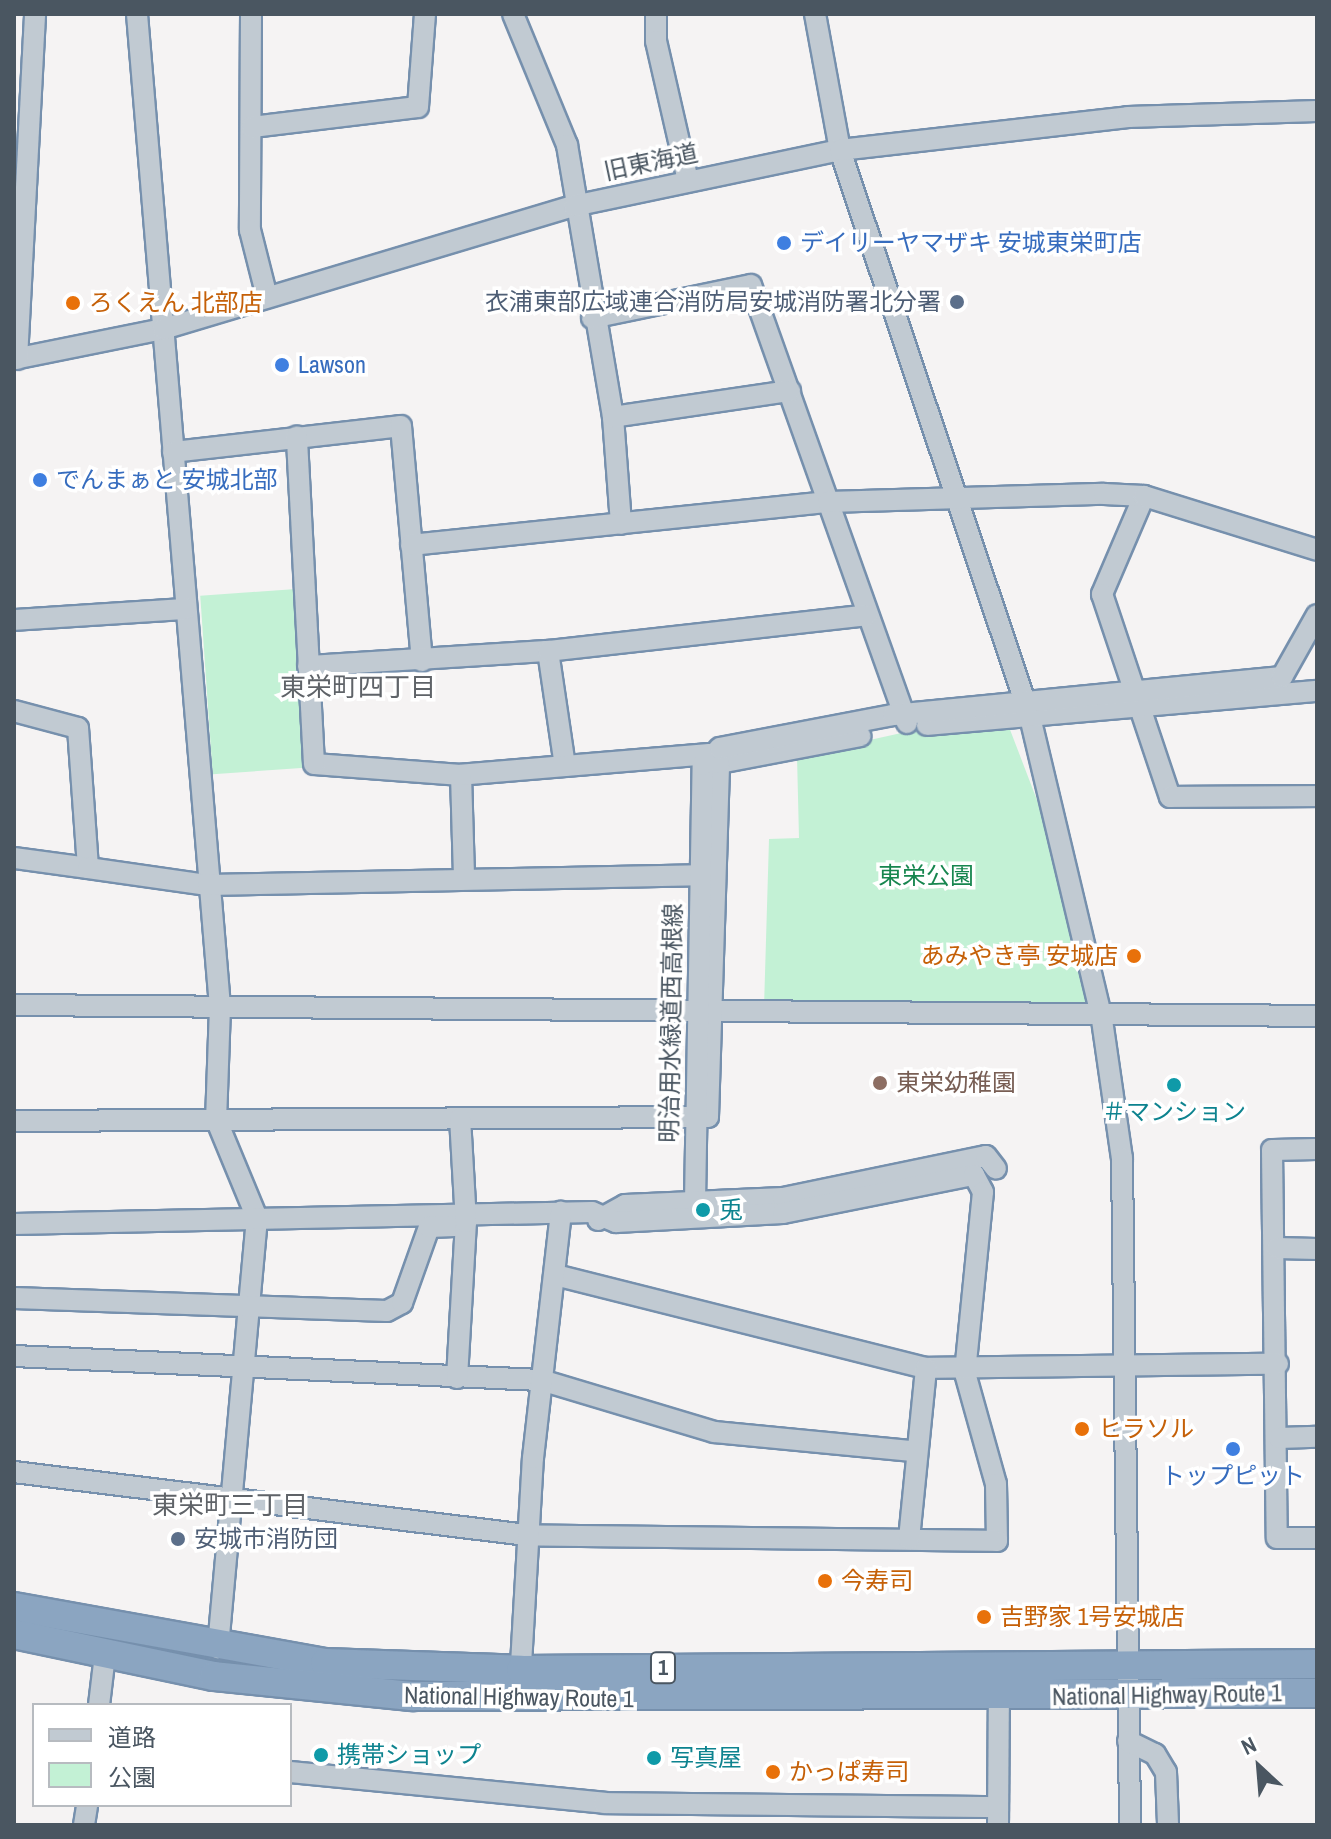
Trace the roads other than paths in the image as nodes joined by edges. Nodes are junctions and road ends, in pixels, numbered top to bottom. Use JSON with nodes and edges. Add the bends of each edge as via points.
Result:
{"nodes":[{"id":1,"x":35,"y":14,"type":"edge"},
{"id":2,"x":137,"y":14,"type":"edge"},
{"id":3,"x":251,"y":14,"type":"edge"},
{"id":4,"x":425,"y":14,"type":"edge"},
{"id":5,"x":513,"y":14,"type":"edge"},
{"id":6,"x":656,"y":14,"type":"edge"},
{"id":7,"x":815,"y":14,"type":"edge"},
{"id":8,"x":1317,"y":111,"type":"edge"},
{"id":9,"x":252,"y":127,"type":"junction"},
{"id":10,"x":21,"y":141,"type":"edge"},
{"id":11,"x":840,"y":150,"type":"junction"},
{"id":12,"x":688,"y":181,"type":"junction"},
{"id":13,"x":574,"y":206,"type":"junction"},
{"id":14,"x":267,"y":297,"type":"junction"},
{"id":15,"x":592,"y":318,"type":"junction"},
{"id":16,"x":163,"y":329,"type":"junction"},
{"id":17,"x":15,"y":359,"type":"edge"},
{"id":18,"x":790,"y":391,"type":"junction"},
{"id":19,"x":613,"y":417,"type":"junction"},
{"id":20,"x":297,"y":436,"type":"junction"},
{"id":21,"x":173,"y":452,"type":"junction"},
{"id":22,"x":1144,"y":496,"type":"junction"},
{"id":23,"x":957,"y":497,"type":"junction"},
{"id":24,"x":828,"y":502,"type":"junction"},
{"id":25,"x":621,"y":524,"type":"junction"},
{"id":26,"x":411,"y":545,"type":"junction"},
{"id":27,"x":1317,"y":550,"type":"edge"},
{"id":28,"x":1317,"y":595,"type":"edge"},
{"id":29,"x":186,"y":609,"type":"junction"},
{"id":30,"x":867,"y":615,"type":"junction"},
{"id":31,"x":1317,"y":615,"type":"edge"},
{"id":32,"x":14,"y":620,"type":"edge"},
{"id":33,"x":548,"y":651,"type":"junction"},
{"id":34,"x":422,"y":661,"type":"junction"},
{"id":35,"x":308,"y":666,"type":"junction"},
{"id":36,"x":1267,"y":685,"type":"junction"},
{"id":37,"x":1317,"y":691,"type":"edge"},
{"id":38,"x":1134,"y":698,"type":"junction"},
{"id":39,"x":1028,"y":709,"type":"junction"},
{"id":40,"x":14,"y":711,"type":"edge"},
{"id":41,"x":906,"y":720,"type":"junction"},
{"id":42,"x":715,"y":760,"type":"junction"},
{"id":43,"x":565,"y":766,"type":"junction"},
{"id":44,"x":461,"y":775,"type":"junction"},
{"id":45,"x":1317,"y":796,"type":"edge"},
{"id":46,"x":14,"y":858,"type":"edge"},
{"id":47,"x":88,"y":868,"type":"junction"},
{"id":48,"x":707,"y":875,"type":"junction"},
{"id":49,"x":464,"y":878,"type":"junction"},
{"id":50,"x":208,"y":885,"type":"junction"},
{"id":51,"x":14,"y":1005,"type":"edge"},
{"id":52,"x":220,"y":1007,"type":"junction"},
{"id":53,"x":703,"y":1012,"type":"junction"},
{"id":54,"x":1317,"y":1016,"type":"edge"},
{"id":55,"x":1102,"y":1020,"type":"junction"},
{"id":56,"x":693,"y":1117,"type":"junction"},
{"id":57,"x":460,"y":1118,"type":"junction"},
{"id":58,"x":216,"y":1119,"type":"junction"},
{"id":59,"x":14,"y":1121,"type":"edge"},
{"id":60,"x":1317,"y":1149,"type":"edge"},
{"id":61,"x":996,"y":1169,"type":"dead end"},
{"id":62,"x":695,"y":1202,"type":"junction"},
{"id":63,"x":560,"y":1217,"type":"junction"},
{"id":64,"x":605,"y":1217,"type":"junction"},
{"id":65,"x":257,"y":1218,"type":"junction"},
{"id":66,"x":465,"y":1220,"type":"junction"},
{"id":67,"x":14,"y":1224,"type":"edge"},
{"id":68,"x":1277,"y":1248,"type":"junction"},
{"id":69,"x":1317,"y":1249,"type":"edge"},
{"id":70,"x":559,"y":1276,"type":"junction"},
{"id":71,"x":14,"y":1298,"type":"edge"},
{"id":72,"x":249,"y":1306,"type":"junction"},
{"id":73,"x":14,"y":1356,"type":"edge"},
{"id":74,"x":1278,"y":1364,"type":"junction"},
{"id":75,"x":244,"y":1365,"type":"junction"},
{"id":76,"x":926,"y":1368,"type":"junction"},
{"id":77,"x":1128,"y":1369,"type":"junction"},
{"id":78,"x":965,"y":1373,"type":"junction"},
{"id":79,"x":457,"y":1378,"type":"junction"},
{"id":80,"x":541,"y":1380,"type":"junction"},
{"id":81,"x":1317,"y":1437,"type":"edge"},
{"id":82,"x":1279,"y":1438,"type":"junction"},
{"id":83,"x":913,"y":1451,"type":"junction"},
{"id":84,"x":14,"y":1472,"type":"edge"},
{"id":85,"x":227,"y":1500,"type":"junction"},
{"id":86,"x":527,"y":1535,"type":"junction"},
{"id":87,"x":1317,"y":1538,"type":"edge"},
{"id":88,"x":909,"y":1539,"type":"junction"},
{"id":89,"x":14,"y":1607,"type":"edge"},
{"id":90,"x":14,"y":1634,"type":"edge"},
{"id":91,"x":218,"y":1648,"type":"junction"},
{"id":92,"x":105,"y":1655,"type":"junction"},
{"id":93,"x":1317,"y":1664,"type":"edge"},
{"id":94,"x":1127,"y":1667,"type":"junction"},
{"id":95,"x":521,"y":1670,"type":"junction"},
{"id":96,"x":1317,"y":1693,"type":"edge"},
{"id":97,"x":999,"y":1697,"type":"junction"},
{"id":98,"x":1128,"y":1697,"type":"junction"},
{"id":99,"x":519,"y":1699,"type":"junction"},
{"id":100,"x":99,"y":1703,"type":"edge"},
{"id":101,"x":1128,"y":1741,"type":"junction"},
{"id":102,"x":292,"y":1772,"type":"edge"},
{"id":103,"x":998,"y":1816,"type":"edge"},
{"id":104,"x":1130,"y":1825,"type":"edge"},
{"id":105,"x":1168,"y":1825,"type":"edge"}],
"edges":[{"from":1,"to":10,"type":"street"},
{"from":2,"to":16,"type":"street"},
{"from":3,"to":9,"type":"street"},
{"from":4,"to":9,"type":"street","via":[[418,107]]},
{"from":5,"to":13,"type":"street","via":[[567,145]]},
{"from":6,"to":12,"type":"street"},
{"from":7,"to":11,"type":"street"},
{"from":8,"to":11,"type":"street","name":"旧東海道","via":[[1128,117]]},
{"from":9,"to":14,"type":"street","via":[[250,230]]},
{"from":10,"to":17,"type":"street"},
{"from":11,"to":12,"type":"street","name":"旧東海道"},
{"from":11,"to":23,"type":"street"},
{"from":12,"to":13,"type":"street","name":"旧東海道"},
{"from":13,"to":14,"type":"street","name":"旧東海道"},
{"from":13,"to":15,"type":"street"},
{"from":14,"to":16,"type":"street","name":"旧東海道"},
{"from":15,"to":18,"type":"street","via":[[751,285]]},
{"from":15,"to":19,"type":"street"},
{"from":16,"to":17,"type":"street","name":"旧東海道"},
{"from":16,"to":21,"type":"street"},
{"from":18,"to":19,"type":"street"},
{"from":18,"to":24,"type":"street"},
{"from":19,"to":25,"type":"street"},
{"from":20,"to":21,"type":"street"},
{"from":20,"to":26,"type":"street","via":[[401,426]]},
{"from":20,"to":35,"type":"street"},
{"from":21,"to":29,"type":"street"},
{"from":22,"to":23,"type":"street"},
{"from":22,"to":27,"type":"street"},
{"from":22,"to":38,"type":"street","via":[[1102,594]]},
{"from":23,"to":24,"type":"street"},
{"from":23,"to":39,"type":"street"},
{"from":24,"to":25,"type":"street"},
{"from":24,"to":30,"type":"street"},
{"from":25,"to":26,"type":"street"},
{"from":26,"to":34,"type":"street"},
{"from":28,"to":36,"type":"street"},
{"from":29,"to":32,"type":"street"},
{"from":29,"to":50,"type":"street"},
{"from":30,"to":33,"type":"street"},
{"from":30,"to":41,"type":"street"},
{"from":31,"to":36,"type":"street","via":[[1282,677]]},
{"from":33,"to":34,"type":"street"},
{"from":33,"to":43,"type":"street"},
{"from":34,"to":35,"type":"street"},
{"from":35,"to":44,"type":"street","via":[[314,764]]},
{"from":36,"to":37,"type":"street"},
{"from":36,"to":38,"type":"street"},
{"from":38,"to":39,"type":"street"},
{"from":38,"to":45,"type":"street","via":[[1170,797]]},
{"from":39,"to":41,"type":"street"},
{"from":39,"to":55,"type":"street"},
{"from":40,"to":47,"type":"street","via":[[78,728]]},
{"from":41,"to":42,"type":"street","via":[[720,748]]},
{"from":42,"to":43,"type":"street"},
{"from":42,"to":48,"type":"street","name":"明治用水緑道西高根線","via":[[703,765]]},
{"from":43,"to":44,"type":"street"},
{"from":44,"to":49,"type":"street"},
{"from":46,"to":47,"type":"street"},
{"from":47,"to":50,"type":"street"},
{"from":48,"to":49,"type":"street"},
{"from":48,"to":53,"type":"street","name":"明治用水緑道西高根線"},
{"from":49,"to":50,"type":"street"},
{"from":50,"to":52,"type":"street"},
{"from":51,"to":52,"type":"street"},
{"from":52,"to":53,"type":"street"},
{"from":52,"to":58,"type":"street"},
{"from":53,"to":55,"type":"street"},
{"from":53,"to":56,"type":"street","name":"明治用水緑道西高根線"},
{"from":54,"to":55,"type":"street"},
{"from":55,"to":77,"type":"street","via":[[1122,1158]]},
{"from":56,"to":57,"type":"street"},
{"from":56,"to":62,"type":"street","name":"明治用水緑道西高根線"},
{"from":57,"to":58,"type":"street"},
{"from":57,"to":66,"type":"street"},
{"from":58,"to":59,"type":"street"},
{"from":58,"to":65,"type":"street"},
{"from":60,"to":68,"type":"street","via":[[1272,1150]]},
{"from":61,"to":62,"type":"street","via":[[986,1156],[783,1198]]},
{"from":62,"to":64,"type":"street","via":[[625,1205]]},
{"from":63,"to":64,"type":"street"},
{"from":63,"to":66,"type":"street"},
{"from":63,"to":70,"type":"street"},
{"from":64,"to":78,"type":"street","via":[[616,1222],[783,1213],[974,1175],[983,1192]]},
{"from":65,"to":66,"type":"street"},
{"from":65,"to":67,"type":"street"},
{"from":65,"to":72,"type":"street"},
{"from":66,"to":72,"type":"street","via":[[429,1227],[402,1303],[387,1311]]},
{"from":66,"to":79,"type":"street"},
{"from":68,"to":69,"type":"street"},
{"from":68,"to":74,"type":"street"},
{"from":70,"to":76,"type":"street"},
{"from":70,"to":80,"type":"street"},
{"from":71,"to":72,"type":"street"},
{"from":72,"to":75,"type":"street"},
{"from":73,"to":75,"type":"street"},
{"from":74,"to":77,"type":"street"},
{"from":74,"to":82,"type":"street"},
{"from":75,"to":79,"type":"street"},
{"from":75,"to":85,"type":"street"},
{"from":76,"to":78,"type":"street"},
{"from":76,"to":83,"type":"street"},
{"from":77,"to":78,"type":"street"},
{"from":77,"to":94,"type":"street"},
{"from":78,"to":88,"type":"street","via":[[996,1484],[997,1541]]},
{"from":79,"to":80,"type":"street"},
{"from":80,"to":83,"type":"street","via":[[714,1432]]},
{"from":80,"to":86,"type":"street"},
{"from":81,"to":82,"type":"street"},
{"from":82,"to":87,"type":"street","via":[[1277,1538]]},
{"from":83,"to":88,"type":"street"},
{"from":84,"to":85,"type":"street"},
{"from":85,"to":86,"type":"street"},
{"from":85,"to":91,"type":"street"},
{"from":86,"to":88,"type":"street"},
{"from":86,"to":95,"type":"street"},
{"from":89,"to":91,"type":"highway","name":"National Highway Route 1","number":"1"},
{"from":90,"to":92,"type":"highway","name":"National Highway Route 1","number":"1"},
{"from":91,"to":95,"type":"highway","name":"National Highway Route 1","number":"1","via":[[325,1663]]},
{"from":92,"to":99,"type":"highway","name":"National Highway Route 1","number":"1","via":[[277,1686]]},
{"from":92,"to":100,"type":"street"},
{"from":93,"to":94,"type":"highway","name":"National Highway Route 1","number":"1"},
{"from":94,"to":95,"type":"highway","name":"National Highway Route 1","number":"1"},
{"from":94,"to":98,"type":"street"},
{"from":95,"to":99,"type":"street"},
{"from":96,"to":98,"type":"highway","name":"National Highway Route 1","number":"1"},
{"from":97,"to":98,"type":"highway","name":"National Highway Route 1","number":"1"},
{"from":97,"to":99,"type":"highway","name":"National Highway Route 1","number":"1"},
{"from":97,"to":103,"type":"street"},
{"from":98,"to":101,"type":"street"},
{"from":101,"to":104,"type":"street"},
{"from":101,"to":105,"type":"street","via":[[1155,1754],[1166,1772]]},
{"from":102,"to":103,"type":"street","via":[[604,1803]]}]}
